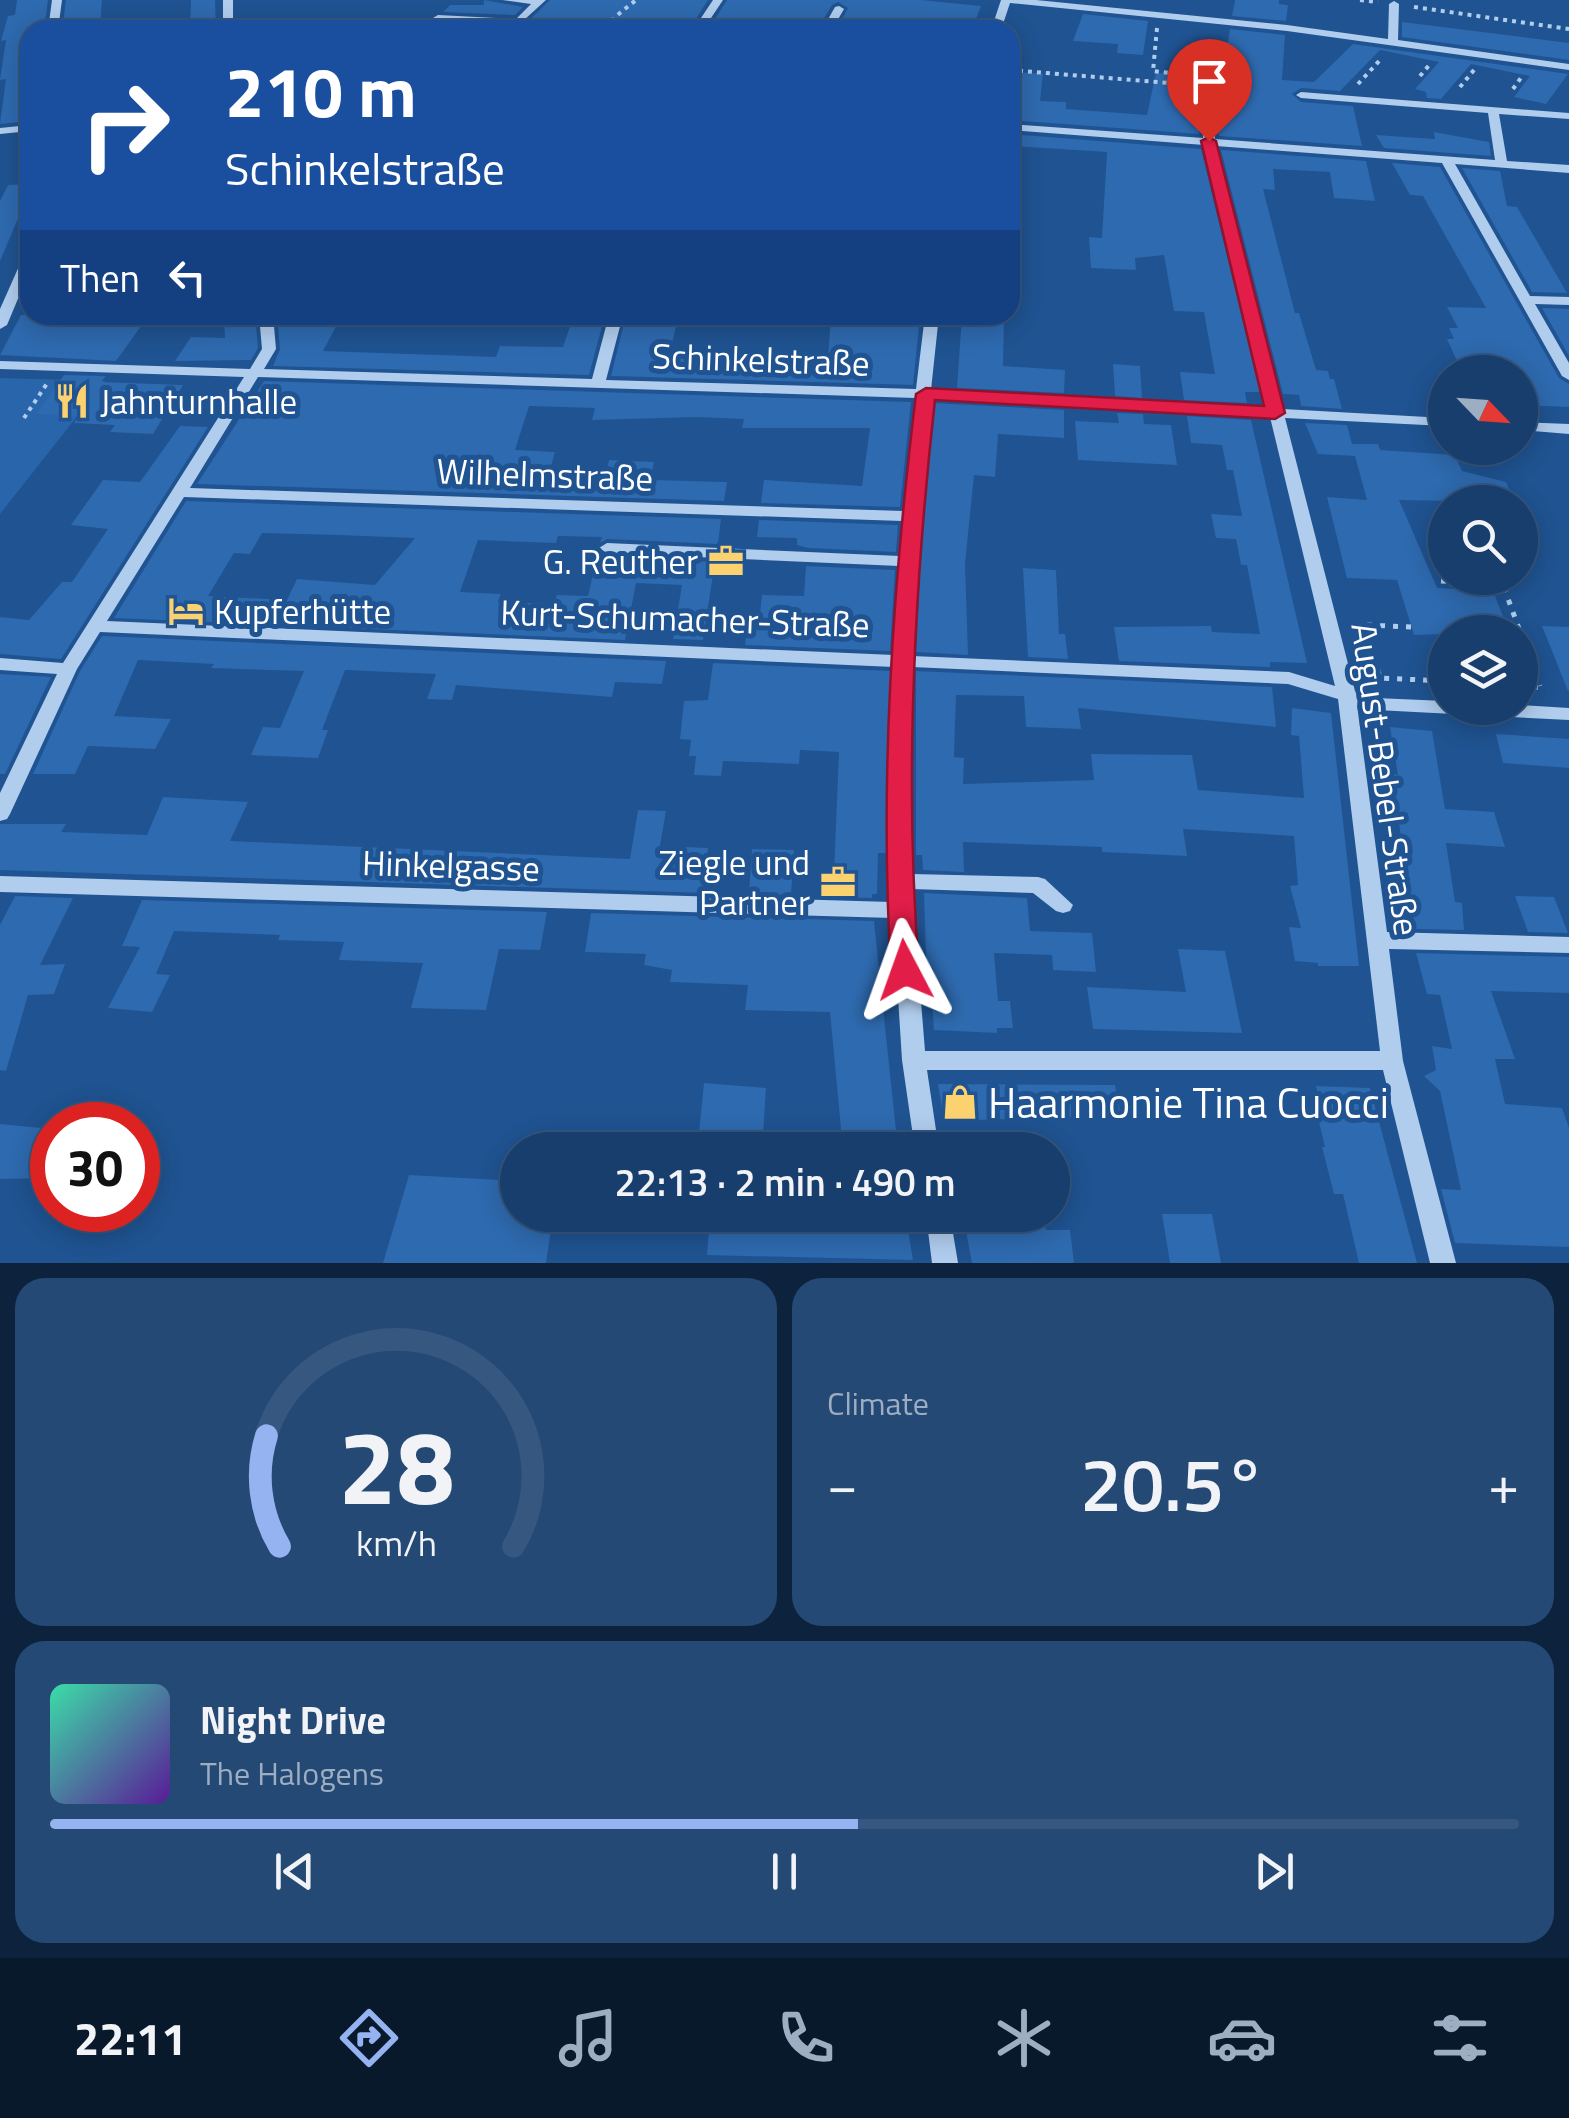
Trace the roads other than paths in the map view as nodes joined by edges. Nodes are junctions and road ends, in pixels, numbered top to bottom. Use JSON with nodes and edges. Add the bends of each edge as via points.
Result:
{"nodes":[{"id":1,"x":507,"y":0,"type":"edge"},
{"id":2,"x":1006,"y":0,"type":"edge"},
{"id":3,"x":540,"y":1,"type":"edge"},
{"id":4,"x":1394,"y":4,"type":"road end"},
{"id":5,"x":839,"y":9,"type":"dead end"},
{"id":6,"x":438,"y":18,"type":"dead end"},
{"id":7,"x":457,"y":20,"type":"edge"},
{"id":8,"x":520,"y":20,"type":"edge"},
{"id":9,"x":833,"y":20,"type":"edge"},
{"id":10,"x":1396,"y":41,"type":"junction"},
{"id":11,"x":1569,"y":67,"type":"edge"},
{"id":12,"x":1196,"y":77,"type":"road end"},
{"id":13,"x":1301,"y":94,"type":"dead end"},
{"id":14,"x":1492,"y":110,"type":"junction"},
{"id":15,"x":1569,"y":116,"type":"edge"},
{"id":16,"x":1020,"y":128,"type":"edge"},
{"id":17,"x":1209,"y":141,"type":"junction"},
{"id":18,"x":1446,"y":159,"type":"junction"},
{"id":19,"x":1502,"y":163,"type":"junction"},
{"id":20,"x":1569,"y":169,"type":"edge"},
{"id":21,"x":20,"y":278,"type":"edge"},
{"id":22,"x":1525,"y":300,"type":"junction"},
{"id":23,"x":1569,"y":302,"type":"edge"},
{"id":24,"x":0,"y":325,"type":"edge"},
{"id":25,"x":267,"y":325,"type":"edge"},
{"id":26,"x":613,"y":325,"type":"edge"},
{"id":27,"x":931,"y":325,"type":"edge"},
{"id":28,"x":0,"y":365,"type":"edge"},
{"id":29,"x":255,"y":373,"type":"junction"},
{"id":30,"x":1569,"y":376,"type":"edge"},
{"id":31,"x":598,"y":384,"type":"junction"},
{"id":32,"x":926,"y":394,"type":"junction"},
{"id":33,"x":1275,"y":413,"type":"junction"},
{"id":34,"x":1428,"y":421,"type":"edge"},
{"id":35,"x":1538,"y":427,"type":"edge"},
{"id":36,"x":1569,"y":429,"type":"edge"},
{"id":37,"x":179,"y":492,"type":"junction"},
{"id":38,"x":910,"y":516,"type":"junction"},
{"id":39,"x":607,"y":548,"type":"dead end"},
{"id":40,"x":908,"y":561,"type":"junction"},
{"id":41,"x":93,"y":626,"type":"junction"},
{"id":42,"x":906,"y":659,"type":"junction"},
{"id":43,"x":0,"y":664,"type":"edge"},
{"id":44,"x":68,"y":669,"type":"junction"},
{"id":45,"x":1347,"y":696,"type":"junction"},
{"id":46,"x":1569,"y":714,"type":"edge"},
{"id":47,"x":0,"y":814,"type":"edge"},
{"id":48,"x":898,"y":881,"type":"junction"},
{"id":49,"x":0,"y":884,"type":"edge"},
{"id":50,"x":1064,"y":905,"type":"dead end"},
{"id":51,"x":900,"y":910,"type":"junction"},
{"id":52,"x":1376,"y":940,"type":"junction"},
{"id":53,"x":1569,"y":945,"type":"edge"},
{"id":54,"x":913,"y":1060,"type":"junction"},
{"id":55,"x":1392,"y":1061,"type":"junction"},
{"id":56,"x":924,"y":1132,"type":"edge"},
{"id":57,"x":941,"y":1232,"type":"edge"},
{"id":58,"x":946,"y":1263,"type":"edge"},
{"id":59,"x":1443,"y":1263,"type":"edge"}],
"edges":[{"from":1,"to":3,"type":"street"},
{"from":2,"to":10,"type":"street","via":[[1210,15]]},
{"from":3,"to":8,"type":"street"},
{"from":4,"to":10,"type":"street"},
{"from":5,"to":9,"type":"street"},
{"from":6,"to":7,"type":"street"},
{"from":10,"to":11,"type":"street"},
{"from":12,"to":17,"type":"street","name":"August-Bebel-Straße","via":[[1207,89]]},
{"from":13,"to":14,"type":"street"},
{"from":14,"to":15,"type":"street"},
{"from":14,"to":19,"type":"street"},
{"from":16,"to":17,"type":"street"},
{"from":17,"to":18,"type":"street"},
{"from":17,"to":33,"type":"street","name":"August-Bebel-Straße"},
{"from":18,"to":19,"type":"street"},
{"from":18,"to":22,"type":"street"},
{"from":19,"to":20,"type":"street"},
{"from":21,"to":24,"type":"street"},
{"from":22,"to":23,"type":"street"},
{"from":22,"to":30,"type":"street"},
{"from":25,"to":29,"type":"street","via":[[268,349]]},
{"from":26,"to":31,"type":"street"},
{"from":27,"to":32,"type":"street"},
{"from":28,"to":29,"type":"street","name":"Schinkelstraße"},
{"from":29,"to":31,"type":"street","name":"Schinkelstraße"},
{"from":29,"to":37,"type":"street"},
{"from":31,"to":32,"type":"street","name":"Schinkelstraße"},
{"from":32,"to":33,"type":"street","name":"Schinkelstraße"},
{"from":32,"to":38,"type":"street"},
{"from":33,"to":34,"type":"street","name":"Schinkelstraße"},
{"from":33,"to":45,"type":"street","name":"August-Bebel-Straße"},
{"from":35,"to":36,"type":"street"},
{"from":37,"to":38,"type":"street","name":"Wilhelmstraße"},
{"from":37,"to":41,"type":"street"},
{"from":38,"to":40,"type":"street"},
{"from":39,"to":40,"type":"street"},
{"from":40,"to":42,"type":"street"},
{"from":41,"to":42,"type":"street","name":"Kurt-Schumacher-Straße"},
{"from":41,"to":44,"type":"street"},
{"from":42,"to":45,"type":"street","name":"Kurt-Schumacher-Straße","via":[[1289,678]]},
{"from":42,"to":48,"type":"street"},
{"from":43,"to":44,"type":"street"},
{"from":44,"to":47,"type":"street"},
{"from":45,"to":46,"type":"street","name":"Kurt-Schumacher-Straße","via":[[1386,706]]},
{"from":45,"to":52,"type":"street","name":"August-Bebel-Straße"},
{"from":48,"to":50,"type":"street","via":[[1038,885]]},
{"from":48,"to":51,"type":"street"},
{"from":49,"to":51,"type":"street","name":"Hinkelgasse"},
{"from":51,"to":54,"type":"street"},
{"from":52,"to":53,"type":"street"},
{"from":52,"to":55,"type":"street","name":"August-Bebel-Straße"},
{"from":54,"to":55,"type":"street"},
{"from":54,"to":56,"type":"street"},
{"from":55,"to":59,"type":"street","name":"August-Bebel-Straße"},
{"from":57,"to":58,"type":"street"}]}
